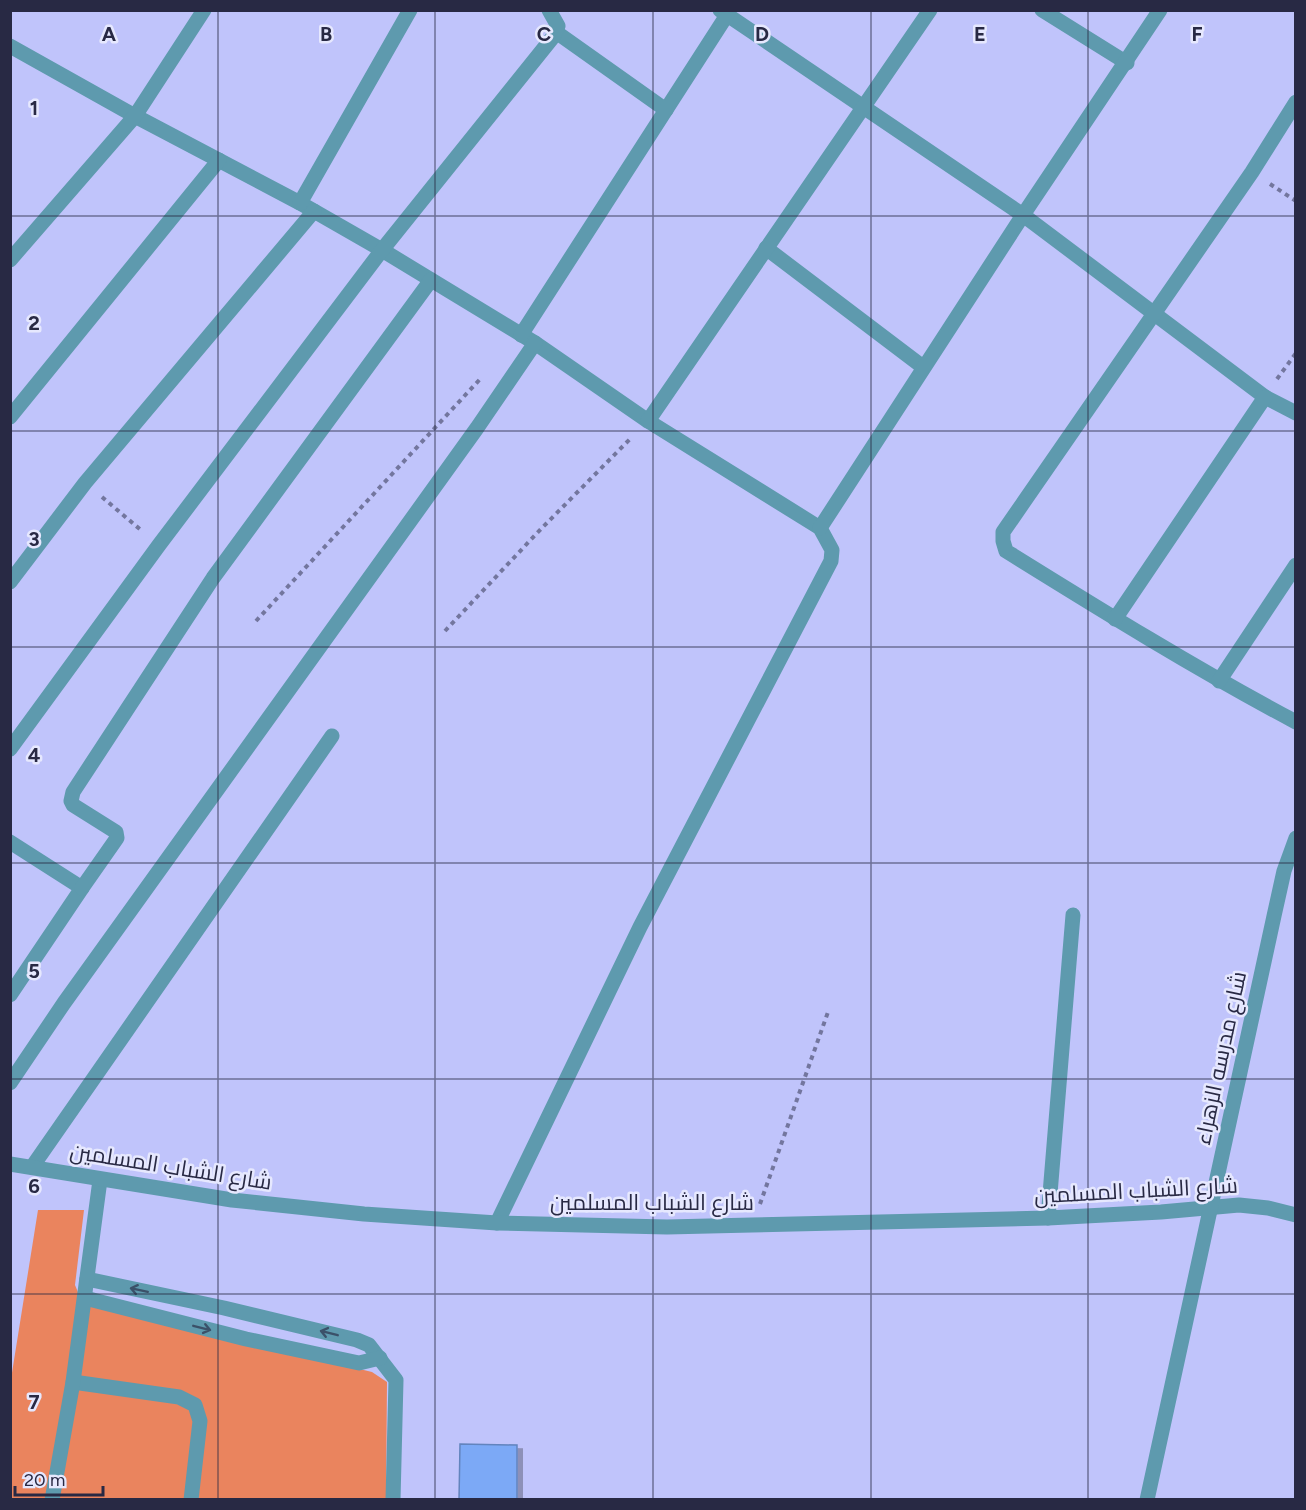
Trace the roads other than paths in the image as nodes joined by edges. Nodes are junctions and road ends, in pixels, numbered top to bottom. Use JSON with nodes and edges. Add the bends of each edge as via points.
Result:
{"nodes":[{"id":1,"x":204,"y":10,"type":"edge"},
{"id":2,"x":410,"y":10,"type":"edge"},
{"id":3,"x":549,"y":10,"type":"edge"},
{"id":4,"x":930,"y":10,"type":"edge"},
{"id":5,"x":1042,"y":10,"type":"edge"},
{"id":6,"x":1160,"y":10,"type":"edge"},
{"id":7,"x":724,"y":13,"type":"edge"},
{"id":8,"x":556,"y":32,"type":"junction"},
{"id":9,"x":10,"y":46,"type":"edge"},
{"id":10,"x":1127,"y":63,"type":"junction"},
{"id":11,"x":1296,"y":102,"type":"edge"},
{"id":12,"x":864,"y":107,"type":"junction"},
{"id":13,"x":666,"y":110,"type":"junction"},
{"id":14,"x":135,"y":116,"type":"junction"},
{"id":15,"x":219,"y":160,"type":"junction"},
{"id":16,"x":307,"y":207,"type":"junction"},
{"id":17,"x":1023,"y":215,"type":"junction"},
{"id":18,"x":766,"y":248,"type":"junction"},
{"id":19,"x":382,"y":250,"type":"junction"},
{"id":20,"x":10,"y":260,"type":"edge"},
{"id":21,"x":430,"y":280,"type":"junction"},
{"id":22,"x":1154,"y":313,"type":"junction"},
{"id":23,"x":528,"y":339,"type":"junction"},
{"id":24,"x":923,"y":367,"type":"junction"},
{"id":25,"x":1265,"y":397,"type":"junction"},
{"id":26,"x":1296,"y":413,"type":"edge"},
{"id":27,"x":10,"y":417,"type":"edge"},
{"id":28,"x":648,"y":421,"type":"junction"},
{"id":29,"x":820,"y":528,"type":"junction"},
{"id":30,"x":1296,"y":565,"type":"edge"},
{"id":31,"x":10,"y":582,"type":"edge"},
{"id":32,"x":1115,"y":619,"type":"junction"},
{"id":33,"x":1219,"y":681,"type":"junction"},
{"id":34,"x":1296,"y":722,"type":"edge"},
{"id":35,"x":332,"y":736,"type":"dead end"},
{"id":36,"x":10,"y":749,"type":"edge"},
{"id":37,"x":1296,"y":838,"type":"edge"},
{"id":38,"x":10,"y":842,"type":"edge"},
{"id":39,"x":82,"y":888,"type":"junction"},
{"id":40,"x":1072,"y":915,"type":"dead end"},
{"id":41,"x":10,"y":995,"type":"edge"},
{"id":42,"x":10,"y":1083,"type":"edge"},
{"id":43,"x":10,"y":1164,"type":"edge"},
{"id":44,"x":32,"y":1167,"type":"junction"},
{"id":45,"x":100,"y":1180,"type":"junction"},
{"id":46,"x":1210,"y":1206,"type":"junction"},
{"id":47,"x":1296,"y":1215,"type":"edge"},
{"id":48,"x":1048,"y":1218,"type":"junction"},
{"id":49,"x":497,"y":1223,"type":"junction"},
{"id":50,"x":87,"y":1279,"type":"junction"},
{"id":51,"x":85,"y":1298,"type":"junction"},
{"id":52,"x":181,"y":1298,"type":"junction"},
{"id":53,"x":174,"y":1321,"type":"junction"},
{"id":54,"x":380,"y":1358,"type":"junction"},
{"id":55,"x":73,"y":1382,"type":"junction"},
{"id":56,"x":52,"y":1500,"type":"edge"},
{"id":57,"x":191,"y":1500,"type":"edge"},
{"id":58,"x":393,"y":1500,"type":"edge"},
{"id":59,"x":1147,"y":1500,"type":"edge"}],
"edges":[{"from":1,"to":14,"type":"street"},
{"from":2,"to":16,"type":"street"},
{"from":3,"to":8,"type":"street","via":[[558,26]]},
{"from":4,"to":12,"type":"street"},
{"from":5,"to":10,"type":"street"},
{"from":6,"to":10,"type":"street"},
{"from":7,"to":12,"type":"street"},
{"from":7,"to":13,"type":"street"},
{"from":8,"to":13,"type":"street"},
{"from":8,"to":19,"type":"street"},
{"from":9,"to":14,"type":"street"},
{"from":10,"to":17,"type":"street"},
{"from":11,"to":22,"type":"street"},
{"from":12,"to":17,"type":"street"},
{"from":12,"to":18,"type":"street"},
{"from":13,"to":23,"type":"street"},
{"from":14,"to":15,"type":"street"},
{"from":14,"to":20,"type":"street"},
{"from":15,"to":16,"type":"street"},
{"from":15,"to":27,"type":"street"},
{"from":16,"to":19,"type":"street"},
{"from":16,"to":31,"type":"street"},
{"from":17,"to":22,"type":"street"},
{"from":17,"to":24,"type":"street"},
{"from":18,"to":24,"type":"street"},
{"from":18,"to":28,"type":"street"},
{"from":19,"to":21,"type":"street"},
{"from":19,"to":36,"type":"street"},
{"from":21,"to":23,"type":"street"},
{"from":21,"to":39,"type":"street","via":[[213,579],[73,792],[71,801],[116,832],[117,838]]},
{"from":22,"to":25,"type":"street"},
{"from":22,"to":32,"type":"street","via":[[1003,532],[1006,550]]},
{"from":23,"to":28,"type":"street"},
{"from":23,"to":42,"type":"street","via":[[477,428]]},
{"from":24,"to":29,"type":"street"},
{"from":25,"to":26,"type":"street"},
{"from":25,"to":32,"type":"street"},
{"from":28,"to":29,"type":"street"},
{"from":29,"to":49,"type":"street","via":[[832,550],[831,561],[640,927]]},
{"from":30,"to":33,"type":"street"},
{"from":32,"to":33,"type":"street"},
{"from":33,"to":34,"type":"street"},
{"from":35,"to":44,"type":"street"},
{"from":37,"to":46,"type":"street","name":"شارع مدرسه الزهراء","via":[[1284,871]]},
{"from":38,"to":39,"type":"street"},
{"from":39,"to":41,"type":"street"},
{"from":40,"to":48,"type":"street"},
{"from":43,"to":44,"type":"street","name":"شارع الشباب المسلمين"},
{"from":44,"to":45,"type":"street","name":"شارع الشباب المسلمين"},
{"from":45,"to":49,"type":"street","name":"شارع الشباب المسلمين","via":[[309,1209]]},
{"from":45,"to":50,"type":"street"},
{"from":46,"to":47,"type":"street","name":"شارع الشباب المسلمين","via":[[1268,1208]]},
{"from":46,"to":48,"type":"street","name":"شارع الشباب المسلمين"},
{"from":46,"to":59,"type":"street","name":"شارع مدرسه الزهراء"},
{"from":48,"to":49,"type":"street","name":"شارع الشباب المسلمين","via":[[667,1227]]},
{"from":50,"to":51,"type":"street"},
{"from":52,"to":50,"type":"street","one_way":true},
{"from":51,"to":53,"type":"street"},
{"from":51,"to":55,"type":"street"},
{"from":52,"to":53,"type":"street"},
{"from":54,"to":52,"type":"street","one_way":true,"via":[[369,1345],[357,1340]]},
{"from":53,"to":54,"type":"street","one_way":true,"via":[[359,1364]]},
{"from":54,"to":58,"type":"street","via":[[396,1380]]},
{"from":55,"to":56,"type":"street"},
{"from":55,"to":57,"type":"street","via":[[179,1397],[195,1405],[200,1421]]}]}
